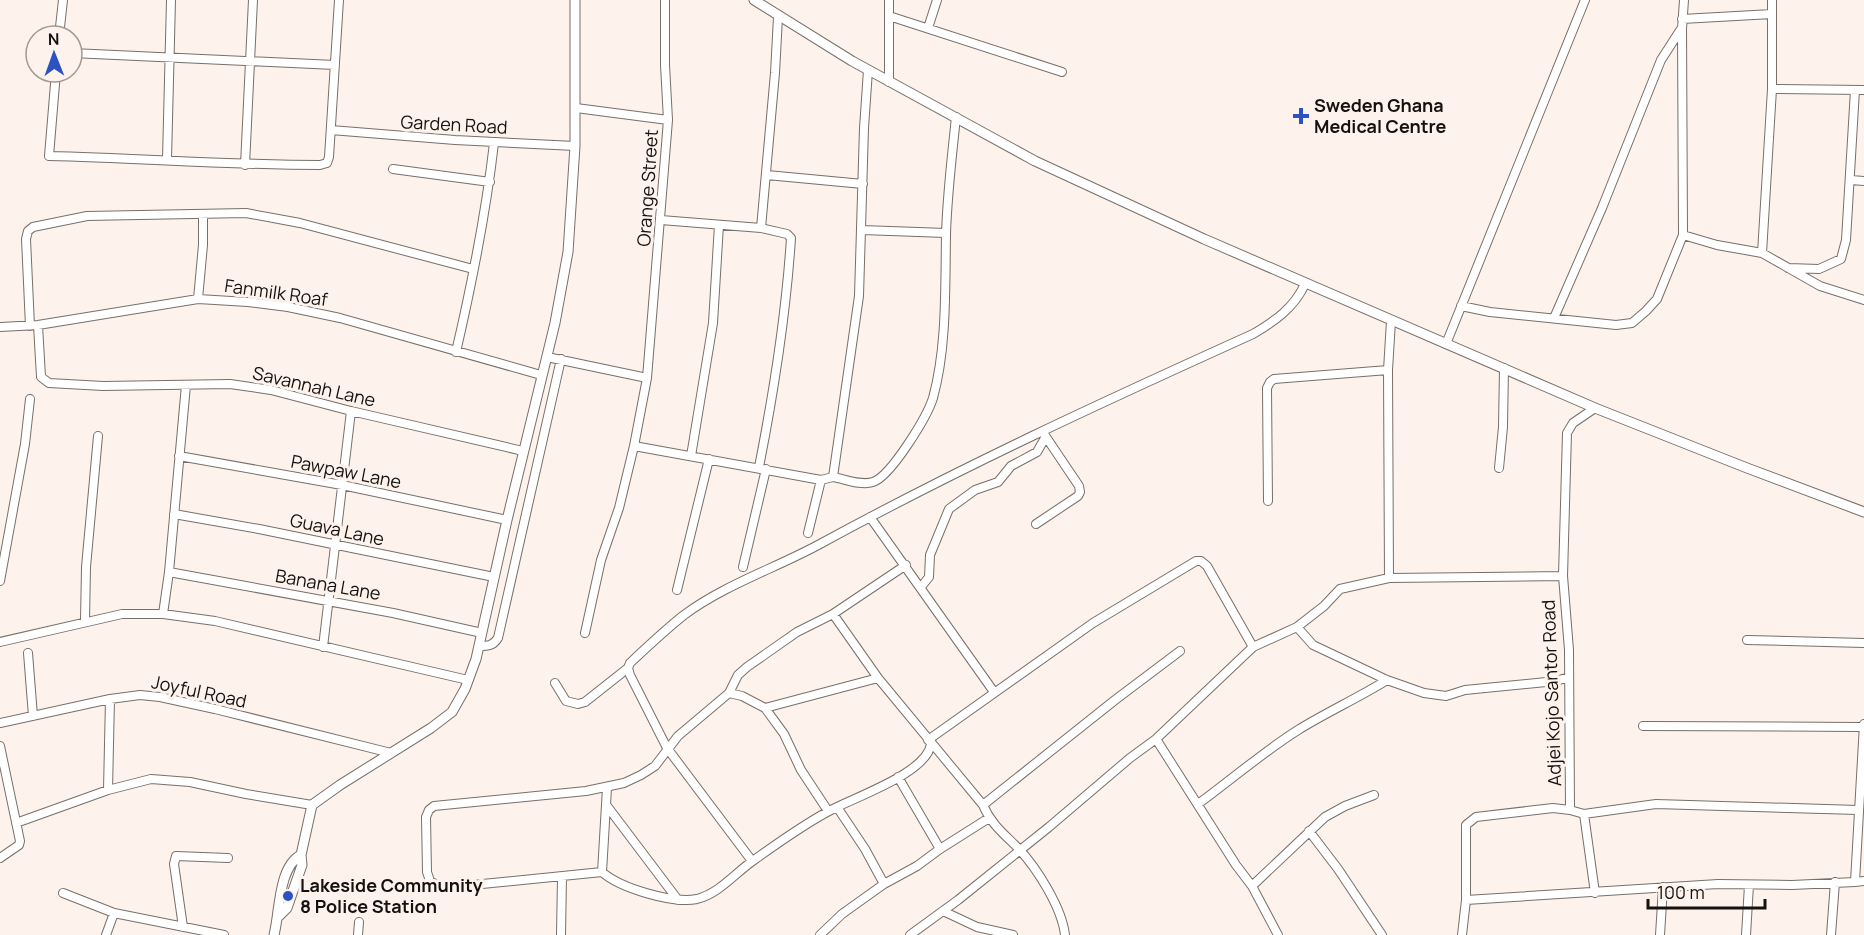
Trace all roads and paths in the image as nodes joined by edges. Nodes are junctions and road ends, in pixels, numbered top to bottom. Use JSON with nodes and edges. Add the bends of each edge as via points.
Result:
{"nodes":[{"id":1,"x":63,"y":0,"type":"edge"},
{"id":2,"x":171,"y":0,"type":"edge"},
{"id":3,"x":253,"y":0,"type":"edge"},
{"id":4,"x":339,"y":0,"type":"edge"},
{"id":5,"x":575,"y":0,"type":"edge"},
{"id":6,"x":665,"y":0,"type":"edge"},
{"id":7,"x":754,"y":0,"type":"edge"},
{"id":8,"x":889,"y":0,"type":"edge"},
{"id":9,"x":937,"y":0,"type":"edge"},
{"id":10,"x":1585,"y":0,"type":"edge"},
{"id":11,"x":1684,"y":0,"type":"edge"},
{"id":12,"x":1772,"y":0,"type":"edge"},
{"id":13,"x":1772,"y":14,"type":"junction"},
{"id":14,"x":889,"y":16,"type":"junction"},
{"id":15,"x":778,"y":17,"type":"junction"},
{"id":16,"x":1682,"y":19,"type":"junction"},
{"id":17,"x":60,"y":24,"type":"edge"},
{"id":18,"x":928,"y":28,"type":"junction"},
{"id":19,"x":1682,"y":29,"type":"junction"},
{"id":20,"x":84,"y":54,"type":"edge"},
{"id":21,"x":169,"y":58,"type":"junction"},
{"id":22,"x":250,"y":61,"type":"junction"},
{"id":23,"x":334,"y":65,"type":"junction"},
{"id":24,"x":868,"y":70,"type":"junction"},
{"id":25,"x":1062,"y":72,"type":"dead end"},
{"id":26,"x":889,"y":81,"type":"junction"},
{"id":27,"x":55,"y":84,"type":"edge"},
{"id":28,"x":1772,"y":89,"type":"junction"},
{"id":29,"x":1855,"y":90,"type":"junction"},
{"id":30,"x":1864,"y":90,"type":"edge"},
{"id":31,"x":576,"y":108,"type":"junction"},
{"id":32,"x":956,"y":117,"type":"junction"},
{"id":33,"x":668,"y":120,"type":"junction"},
{"id":34,"x":331,"y":130,"type":"junction"},
{"id":35,"x":494,"y":142,"type":"junction"},
{"id":36,"x":575,"y":146,"type":"junction"},
{"id":37,"x":167,"y":159,"type":"junction"},
{"id":38,"x":246,"y":165,"type":"junction"},
{"id":39,"x":393,"y":169,"type":"dead end"},
{"id":40,"x":767,"y":175,"type":"junction"},
{"id":41,"x":1851,"y":180,"type":"junction"},
{"id":42,"x":1864,"y":181,"type":"edge"},
{"id":43,"x":490,"y":182,"type":"junction"},
{"id":44,"x":863,"y":184,"type":"junction"},
{"id":45,"x":203,"y":214,"type":"junction"},
{"id":46,"x":661,"y":220,"type":"junction"},
{"id":47,"x":719,"y":225,"type":"junction"},
{"id":48,"x":761,"y":228,"type":"junction"},
{"id":49,"x":862,"y":230,"type":"junction"},
{"id":50,"x":946,"y":233,"type":"junction"},
{"id":51,"x":1683,"y":235,"type":"junction"},
{"id":52,"x":1762,"y":253,"type":"junction"},
{"id":53,"x":1788,"y":268,"type":"junction"},
{"id":54,"x":473,"y":269,"type":"junction"},
{"id":55,"x":1305,"y":284,"type":"junction"},
{"id":56,"x":198,"y":298,"type":"junction"},
{"id":57,"x":1864,"y":300,"type":"edge"},
{"id":58,"x":1461,"y":306,"type":"junction"},
{"id":59,"x":1554,"y":318,"type":"junction"},
{"id":60,"x":1391,"y":321,"type":"junction"},
{"id":61,"x":34,"y":325,"type":"junction"},
{"id":62,"x":0,"y":327,"type":"edge"},
{"id":63,"x":1446,"y":344,"type":"junction"},
{"id":64,"x":456,"y":352,"type":"junction"},
{"id":65,"x":546,"y":357,"type":"junction"},
{"id":66,"x":561,"y":359,"type":"junction"},
{"id":67,"x":1504,"y":368,"type":"junction"},
{"id":68,"x":1388,"y":370,"type":"junction"},
{"id":69,"x":541,"y":375,"type":"junction"},
{"id":70,"x":648,"y":378,"type":"junction"},
{"id":71,"x":186,"y":385,"type":"junction"},
{"id":72,"x":30,"y":399,"type":"dead end"},
{"id":73,"x":1594,"y":408,"type":"junction"},
{"id":74,"x":351,"y":411,"type":"junction"},
{"id":75,"x":1044,"y":434,"type":"junction"},
{"id":76,"x":98,"y":436,"type":"dead end"},
{"id":77,"x":634,"y":446,"type":"junction"},
{"id":78,"x":523,"y":451,"type":"junction"},
{"id":79,"x":179,"y":456,"type":"junction"},
{"id":80,"x":691,"y":456,"type":"junction"},
{"id":81,"x":709,"y":459,"type":"junction"},
{"id":82,"x":762,"y":468,"type":"junction"},
{"id":83,"x":1499,"y":468,"type":"dead end"},
{"id":84,"x":833,"y":477,"type":"junction"},
{"id":85,"x":821,"y":480,"type":"junction"},
{"id":86,"x":342,"y":485,"type":"junction"},
{"id":87,"x":1268,"y":501,"type":"dead end"},
{"id":88,"x":1864,"y":512,"type":"edge"},
{"id":89,"x":174,"y":514,"type":"junction"},
{"id":90,"x":870,"y":517,"type":"junction"},
{"id":91,"x":507,"y":520,"type":"junction"},
{"id":92,"x":1036,"y":524,"type":"dead end"},
{"id":93,"x":808,"y":533,"type":"dead end"},
{"id":94,"x":335,"y":546,"type":"junction"},
{"id":95,"x":906,"y":566,"type":"junction"},
{"id":96,"x":743,"y":567,"type":"dead end"},
{"id":97,"x":169,"y":572,"type":"junction"},
{"id":98,"x":1563,"y":576,"type":"junction"},
{"id":99,"x":494,"y":577,"type":"junction"},
{"id":100,"x":1389,"y":578,"type":"junction"},
{"id":101,"x":0,"y":581,"type":"edge"},
{"id":102,"x":921,"y":587,"type":"junction"},
{"id":103,"x":677,"y":590,"type":"dead end"},
{"id":104,"x":328,"y":600,"type":"junction"},
{"id":105,"x":162,"y":614,"type":"junction"},
{"id":106,"x":832,"y":614,"type":"junction"},
{"id":107,"x":85,"y":621,"type":"junction"},
{"id":108,"x":1297,"y":627,"type":"junction"},
{"id":109,"x":482,"y":633,"type":"junction"},
{"id":110,"x":585,"y":633,"type":"dead end"},
{"id":111,"x":1747,"y":640,"type":"dead end"},
{"id":112,"x":0,"y":642,"type":"edge"},
{"id":113,"x":1864,"y":643,"type":"edge"},
{"id":114,"x":323,"y":646,"type":"junction"},
{"id":115,"x":479,"y":646,"type":"junction"},
{"id":116,"x":1252,"y":647,"type":"junction"},
{"id":117,"x":1180,"y":651,"type":"dead end"},
{"id":118,"x":28,"y":653,"type":"dead end"},
{"id":119,"x":628,"y":668,"type":"junction"},
{"id":120,"x":1569,"y":677,"type":"junction"},
{"id":121,"x":878,"y":678,"type":"junction"},
{"id":122,"x":468,"y":680,"type":"junction"},
{"id":123,"x":1387,"y":680,"type":"junction"},
{"id":124,"x":555,"y":683,"type":"dead end"},
{"id":125,"x":994,"y":692,"type":"junction"},
{"id":126,"x":729,"y":693,"type":"junction"},
{"id":127,"x":110,"y":699,"type":"junction"},
{"id":128,"x":765,"y":708,"type":"junction"},
{"id":129,"x":33,"y":716,"type":"junction"},
{"id":130,"x":0,"y":723,"type":"edge"},
{"id":131,"x":1643,"y":726,"type":"dead end"},
{"id":132,"x":1864,"y":726,"type":"edge"},
{"id":133,"x":1156,"y":739,"type":"junction"},
{"id":134,"x":929,"y":742,"type":"junction"},
{"id":135,"x":0,"y":746,"type":"edge"},
{"id":136,"x":668,"y":748,"type":"junction"},
{"id":137,"x":391,"y":753,"type":"junction"},
{"id":138,"x":898,"y":777,"type":"junction"},
{"id":139,"x":607,"y":788,"type":"junction"},
{"id":140,"x":108,"y":790,"type":"junction"},
{"id":141,"x":1374,"y":795,"type":"dead end"},
{"id":142,"x":1198,"y":804,"type":"junction"},
{"id":143,"x":312,"y":805,"type":"junction"},
{"id":144,"x":983,"y":805,"type":"junction"},
{"id":145,"x":607,"y":806,"type":"junction"},
{"id":146,"x":837,"y":807,"type":"junction"},
{"id":147,"x":1570,"y":810,"type":"junction"},
{"id":148,"x":1858,"y":810,"type":"junction"},
{"id":149,"x":828,"y":811,"type":"junction"},
{"id":150,"x":1584,"y":814,"type":"junction"},
{"id":151,"x":989,"y":818,"type":"junction"},
{"id":152,"x":16,"y":823,"type":"junction"},
{"id":153,"x":1310,"y":831,"type":"junction"},
{"id":154,"x":940,"y":849,"type":"junction"},
{"id":155,"x":1020,"y":850,"type":"junction"},
{"id":156,"x":0,"y":858,"type":"edge"},
{"id":157,"x":228,"y":858,"type":"dead end"},
{"id":158,"x":752,"y":861,"type":"junction"},
{"id":159,"x":602,"y":872,"type":"junction"},
{"id":160,"x":562,"y":877,"type":"junction"},
{"id":161,"x":1835,"y":882,"type":"junction"},
{"id":162,"x":1860,"y":882,"type":"edge"},
{"id":163,"x":884,"y":884,"type":"junction"},
{"id":164,"x":1749,"y":885,"type":"junction"},
{"id":165,"x":1252,"y":886,"type":"junction"},
{"id":166,"x":1663,"y":887,"type":"junction"},
{"id":167,"x":1595,"y":892,"type":"junction"},
{"id":168,"x":63,"y":893,"type":"dead end"},
{"id":169,"x":678,"y":900,"type":"junction"},
{"id":170,"x":1466,"y":900,"type":"junction"},
{"id":171,"x":944,"y":911,"type":"junction"},
{"id":172,"x":114,"y":913,"type":"junction"},
{"id":173,"x":359,"y":922,"type":"dead end"},
{"id":174,"x":183,"y":927,"type":"junction"},
{"id":175,"x":976,"y":931,"type":"edge"},
{"id":176,"x":106,"y":935,"type":"edge"},
{"id":177,"x":224,"y":935,"type":"edge"},
{"id":178,"x":274,"y":935,"type":"edge"},
{"id":179,"x":358,"y":935,"type":"edge"},
{"id":180,"x":561,"y":935,"type":"edge"},
{"id":181,"x":820,"y":935,"type":"edge"},
{"id":182,"x":910,"y":935,"type":"edge"},
{"id":183,"x":1013,"y":935,"type":"edge"},
{"id":184,"x":1065,"y":935,"type":"edge"},
{"id":185,"x":1278,"y":935,"type":"edge"},
{"id":186,"x":1382,"y":935,"type":"edge"},
{"id":187,"x":1462,"y":935,"type":"edge"},
{"id":188,"x":1660,"y":935,"type":"edge"},
{"id":189,"x":1746,"y":935,"type":"edge"},
{"id":190,"x":1831,"y":935,"type":"edge"}],
"edges":[{"from":1,"to":17,"type":"street"},
{"from":2,"to":21,"type":"street"},
{"from":3,"to":22,"type":"street"},
{"from":4,"to":23,"type":"street"},
{"from":5,"to":31,"type":"street"},
{"from":6,"to":33,"type":"street","name":"Orange Street"},
{"from":7,"to":15,"type":"street"},
{"from":8,"to":14,"type":"street"},
{"from":9,"to":18,"type":"street"},
{"from":10,"to":58,"type":"street"},
{"from":11,"to":16,"type":"street"},
{"from":12,"to":13,"type":"street"},
{"from":13,"to":16,"type":"street"},
{"from":13,"to":28,"type":"street"},
{"from":14,"to":18,"type":"street"},
{"from":14,"to":26,"type":"street"},
{"from":15,"to":24,"type":"street"},
{"from":15,"to":40,"type":"street"},
{"from":16,"to":19,"type":"street"},
{"from":18,"to":25,"type":"street"},
{"from":19,"to":51,"type":"street"},
{"from":19,"to":59,"type":"street","via":[[1660,60]]},
{"from":20,"to":21,"type":"street"},
{"from":21,"to":22,"type":"street"},
{"from":21,"to":37,"type":"street"},
{"from":22,"to":23,"type":"street"},
{"from":22,"to":38,"type":"street"},
{"from":23,"to":34,"type":"street"},
{"from":24,"to":26,"type":"street"},
{"from":24,"to":44,"type":"street"},
{"from":26,"to":32,"type":"street"},
{"from":27,"to":37,"type":"street","via":[[48,156]]},
{"from":28,"to":29,"type":"street"},
{"from":28,"to":52,"type":"street"},
{"from":29,"to":30,"type":"street"},
{"from":29,"to":41,"type":"street"},
{"from":31,"to":33,"type":"street"},
{"from":31,"to":36,"type":"street"},
{"from":32,"to":50,"type":"street"},
{"from":32,"to":55,"type":"street","via":[[1035,161]]},
{"from":33,"to":46,"type":"street","name":"Orange Street"},
{"from":34,"to":35,"type":"street","name":"Garden Road"},
{"from":34,"to":38,"type":"street","via":[[327,163]]},
{"from":35,"to":36,"type":"street","name":"Garden Road"},
{"from":35,"to":43,"type":"street"},
{"from":36,"to":65,"type":"street","via":[[568,252]]},
{"from":37,"to":38,"type":"street"},
{"from":39,"to":43,"type":"street"},
{"from":40,"to":44,"type":"street"},
{"from":40,"to":48,"type":"street"},
{"from":41,"to":42,"type":"street"},
{"from":41,"to":53,"type":"street","via":[[1841,259],[1819,269]]},
{"from":43,"to":54,"type":"street"},
{"from":44,"to":49,"type":"street"},
{"from":45,"to":54,"type":"street","name":"Savannah Lane","via":[[246,213],[300,223]]},
{"from":45,"to":56,"type":"street"},
{"from":45,"to":61,"type":"street","name":"Savannah Lane","via":[[87,216],[33,227],[26,239]]},
{"from":46,"to":47,"type":"street"},
{"from":46,"to":70,"type":"street","name":"Orange Street"},
{"from":47,"to":48,"type":"street"},
{"from":47,"to":80,"type":"street","via":[[713,323]]},
{"from":48,"to":82,"type":"street","via":[[791,238]]},
{"from":49,"to":50,"type":"street"},
{"from":49,"to":84,"type":"street","via":[[860,296]]},
{"from":50,"to":84,"type":"street","via":[[942,339],[930,408],[893,467],[874,482]]},
{"from":51,"to":52,"type":"street"},
{"from":51,"to":59,"type":"street","via":[[1657,299],[1632,323],[1616,325]]},
{"from":52,"to":53,"type":"street"},
{"from":53,"to":57,"type":"street","via":[[1820,286]]},
{"from":54,"to":64,"type":"street"},
{"from":55,"to":60,"type":"street"},
{"from":55,"to":75,"type":"street","via":[[1292,306],[1274,321]]},
{"from":56,"to":61,"type":"street","name":"Fanmilk Roaf"},
{"from":56,"to":64,"type":"street","name":"Fanmilk Roaf","via":[[288,307]]},
{"from":58,"to":59,"type":"street"},
{"from":58,"to":63,"type":"street"},
{"from":60,"to":63,"type":"street"},
{"from":60,"to":68,"type":"street"},
{"from":61,"to":62,"type":"street","name":"Fanmilk Roaf"},
{"from":61,"to":71,"type":"street","name":"Savannah Lane","via":[[41,377],[49,383]]},
{"from":63,"to":67,"type":"street"},
{"from":64,"to":69,"type":"street","name":"Fanmilk Roaf"},
{"from":65,"to":66,"type":"street"},
{"from":65,"to":69,"type":"street"},
{"from":66,"to":70,"type":"street"},
{"from":66,"to":115,"type":"street","via":[[498,638],[490,646]]},
{"from":67,"to":73,"type":"street"},
{"from":67,"to":83,"type":"street"},
{"from":68,"to":87,"type":"street","via":[[1270,382]]},
{"from":68,"to":100,"type":"street"},
{"from":69,"to":78,"type":"street"},
{"from":70,"to":77,"type":"street","name":"Orange Street"},
{"from":71,"to":74,"type":"street","name":"Savannah Lane","via":[[230,384],[272,390]]},
{"from":71,"to":79,"type":"street"},
{"from":72,"to":101,"type":"street"},
{"from":73,"to":88,"type":"street"},
{"from":73,"to":98,"type":"street","name":"Adjei Kojo Santor Road","via":[[1573,423],[1568,433]]},
{"from":74,"to":78,"type":"street","name":"Savannah Lane"},
{"from":74,"to":86,"type":"street"},
{"from":75,"to":90,"type":"street"},
{"from":75,"to":92,"type":"street","via":[[1080,492]]},
{"from":75,"to":102,"type":"street","via":[[1037,452],[1011,466],[998,482],[975,490],[950,509],[930,555],[929,577]]},
{"from":76,"to":107,"type":"street"},
{"from":77,"to":80,"type":"street"},
{"from":77,"to":110,"type":"street","name":"Orange Street","via":[[601,560]]},
{"from":78,"to":91,"type":"street"},
{"from":79,"to":86,"type":"street","name":"Pawpaw Lane"},
{"from":79,"to":89,"type":"street"},
{"from":80,"to":81,"type":"street"},
{"from":81,"to":82,"type":"street"},
{"from":81,"to":103,"type":"street"},
{"from":82,"to":85,"type":"street"},
{"from":82,"to":96,"type":"street"},
{"from":84,"to":85,"type":"street"},
{"from":85,"to":93,"type":"street"},
{"from":86,"to":91,"type":"street","name":"Pawpaw Lane"},
{"from":86,"to":94,"type":"street"},
{"from":89,"to":94,"type":"street","name":"Guava Lane"},
{"from":89,"to":97,"type":"street"},
{"from":90,"to":95,"type":"street"},
{"from":90,"to":119,"type":"street","via":[[685,614]]},
{"from":91,"to":99,"type":"street"},
{"from":94,"to":99,"type":"street","name":"Guava Lane"},
{"from":94,"to":104,"type":"street"},
{"from":95,"to":102,"type":"street"},
{"from":95,"to":106,"type":"street"},
{"from":97,"to":104,"type":"street","name":"Banana Lane"},
{"from":97,"to":105,"type":"street"},
{"from":98,"to":100,"type":"street"},
{"from":98,"to":120,"type":"street","name":"Adjei Kojo Santor Road"},
{"from":99,"to":109,"type":"street"},
{"from":100,"to":108,"type":"street","via":[[1340,589]]},
{"from":102,"to":125,"type":"street"},
{"from":104,"to":109,"type":"street","name":"Banana Lane"},
{"from":104,"to":114,"type":"street"},
{"from":105,"to":107,"type":"street","via":[[122,614]]},
{"from":105,"to":114,"type":"street","via":[[215,621]]},
{"from":106,"to":121,"type":"street"},
{"from":106,"to":126,"type":"street","via":[[797,632],[747,667]]},
{"from":107,"to":112,"type":"street"},
{"from":108,"to":116,"type":"street"},
{"from":108,"to":123,"type":"street","via":[[1312,645]]},
{"from":109,"to":115,"type":"street"},
{"from":111,"to":113,"type":"street"},
{"from":114,"to":122,"type":"street"},
{"from":115,"to":122,"type":"street"},
{"from":116,"to":125,"type":"street","via":[[1207,566],[1196,561],[1092,623]]},
{"from":116,"to":133,"type":"street"},
{"from":117,"to":144,"type":"street"},
{"from":118,"to":129,"type":"street"},
{"from":119,"to":124,"type":"street","via":[[578,704],[566,701]]},
{"from":119,"to":136,"type":"street"},
{"from":120,"to":123,"type":"street","via":[[1465,690],[1446,696]]},
{"from":120,"to":147,"type":"street","name":"Adjei Kojo Santor Road"},
{"from":121,"to":128,"type":"street"},
{"from":121,"to":134,"type":"street"},
{"from":122,"to":137,"type":"street","via":[[452,712]]},
{"from":123,"to":142,"type":"street","via":[[1295,732]]},
{"from":125,"to":134,"type":"street"},
{"from":126,"to":128,"type":"street"},
{"from":126,"to":136,"type":"street"},
{"from":127,"to":129,"type":"street","name":"Joyful Road"},
{"from":127,"to":137,"type":"street","name":"Joyful Road","via":[[160,697]]},
{"from":127,"to":140,"type":"street"},
{"from":128,"to":149,"type":"street"},
{"from":129,"to":130,"type":"street","name":"Joyful Road"},
{"from":131,"to":132,"type":"street"},
{"from":132,"to":148,"type":"street"},
{"from":133,"to":142,"type":"street"},
{"from":133,"to":155,"type":"street"},
{"from":134,"to":138,"type":"street","via":[[925,759]]},
{"from":134,"to":144,"type":"street"},
{"from":135,"to":152,"type":"street"},
{"from":136,"to":139,"type":"street","via":[[655,766],[641,776]]},
{"from":136,"to":158,"type":"street"},
{"from":137,"to":143,"type":"street"},
{"from":138,"to":146,"type":"street"},
{"from":138,"to":154,"type":"street"},
{"from":139,"to":145,"type":"street"},
{"from":139,"to":160,"type":"street","via":[[434,806],[429,810],[427,872],[434,885],[442,888]]},
{"from":140,"to":143,"type":"street","via":[[151,779],[168,779]]},
{"from":140,"to":152,"type":"street"},
{"from":141,"to":153,"type":"street","via":[[1325,817]]},
{"from":142,"to":165,"type":"street"},
{"from":143,"to":178,"type":"street","via":[[302,855],[293,860],[278,901]]},
{"from":144,"to":151,"type":"street"},
{"from":145,"to":159,"type":"street"},
{"from":145,"to":169,"type":"street"},
{"from":146,"to":149,"type":"street"},
{"from":146,"to":163,"type":"street"},
{"from":147,"to":150,"type":"street"},
{"from":147,"to":170,"type":"street","name":"Adjei Kojo Santor Road","via":[[1553,808],[1476,817],[1466,825]]},
{"from":148,"to":150,"type":"street","via":[[1656,804]]},
{"from":148,"to":162,"type":"street"},
{"from":149,"to":158,"type":"street"},
{"from":150,"to":167,"type":"street"},
{"from":151,"to":154,"type":"street"},
{"from":151,"to":155,"type":"street"},
{"from":152,"to":156,"type":"street","via":[[19,845]]},
{"from":153,"to":165,"type":"street"},
{"from":153,"to":186,"type":"street"},
{"from":154,"to":163,"type":"street"},
{"from":155,"to":171,"type":"street"},
{"from":155,"to":184,"type":"street","via":[[1055,900]]},
{"from":157,"to":174,"type":"street","via":[[176,856]]},
{"from":158,"to":169,"type":"street","via":[[708,895]]},
{"from":159,"to":160,"type":"street"},
{"from":159,"to":169,"type":"street","via":[[647,893]]},
{"from":160,"to":180,"type":"street"},
{"from":161,"to":162,"type":"street"},
{"from":161,"to":164,"type":"street"},
{"from":161,"to":190,"type":"street"},
{"from":163,"to":181,"type":"street"},
{"from":164,"to":166,"type":"street"},
{"from":164,"to":189,"type":"street"},
{"from":165,"to":185,"type":"street"},
{"from":166,"to":167,"type":"street"},
{"from":166,"to":188,"type":"street"},
{"from":167,"to":170,"type":"street"},
{"from":168,"to":172,"type":"street"},
{"from":170,"to":187,"type":"street","name":"Adjei Kojo Santor Road"},
{"from":171,"to":175,"type":"street"},
{"from":171,"to":182,"type":"street"},
{"from":172,"to":174,"type":"street"},
{"from":172,"to":176,"type":"street"},
{"from":173,"to":179,"type":"street"},
{"from":174,"to":177,"type":"street"},
{"from":175,"to":183,"type":"street"}]}
